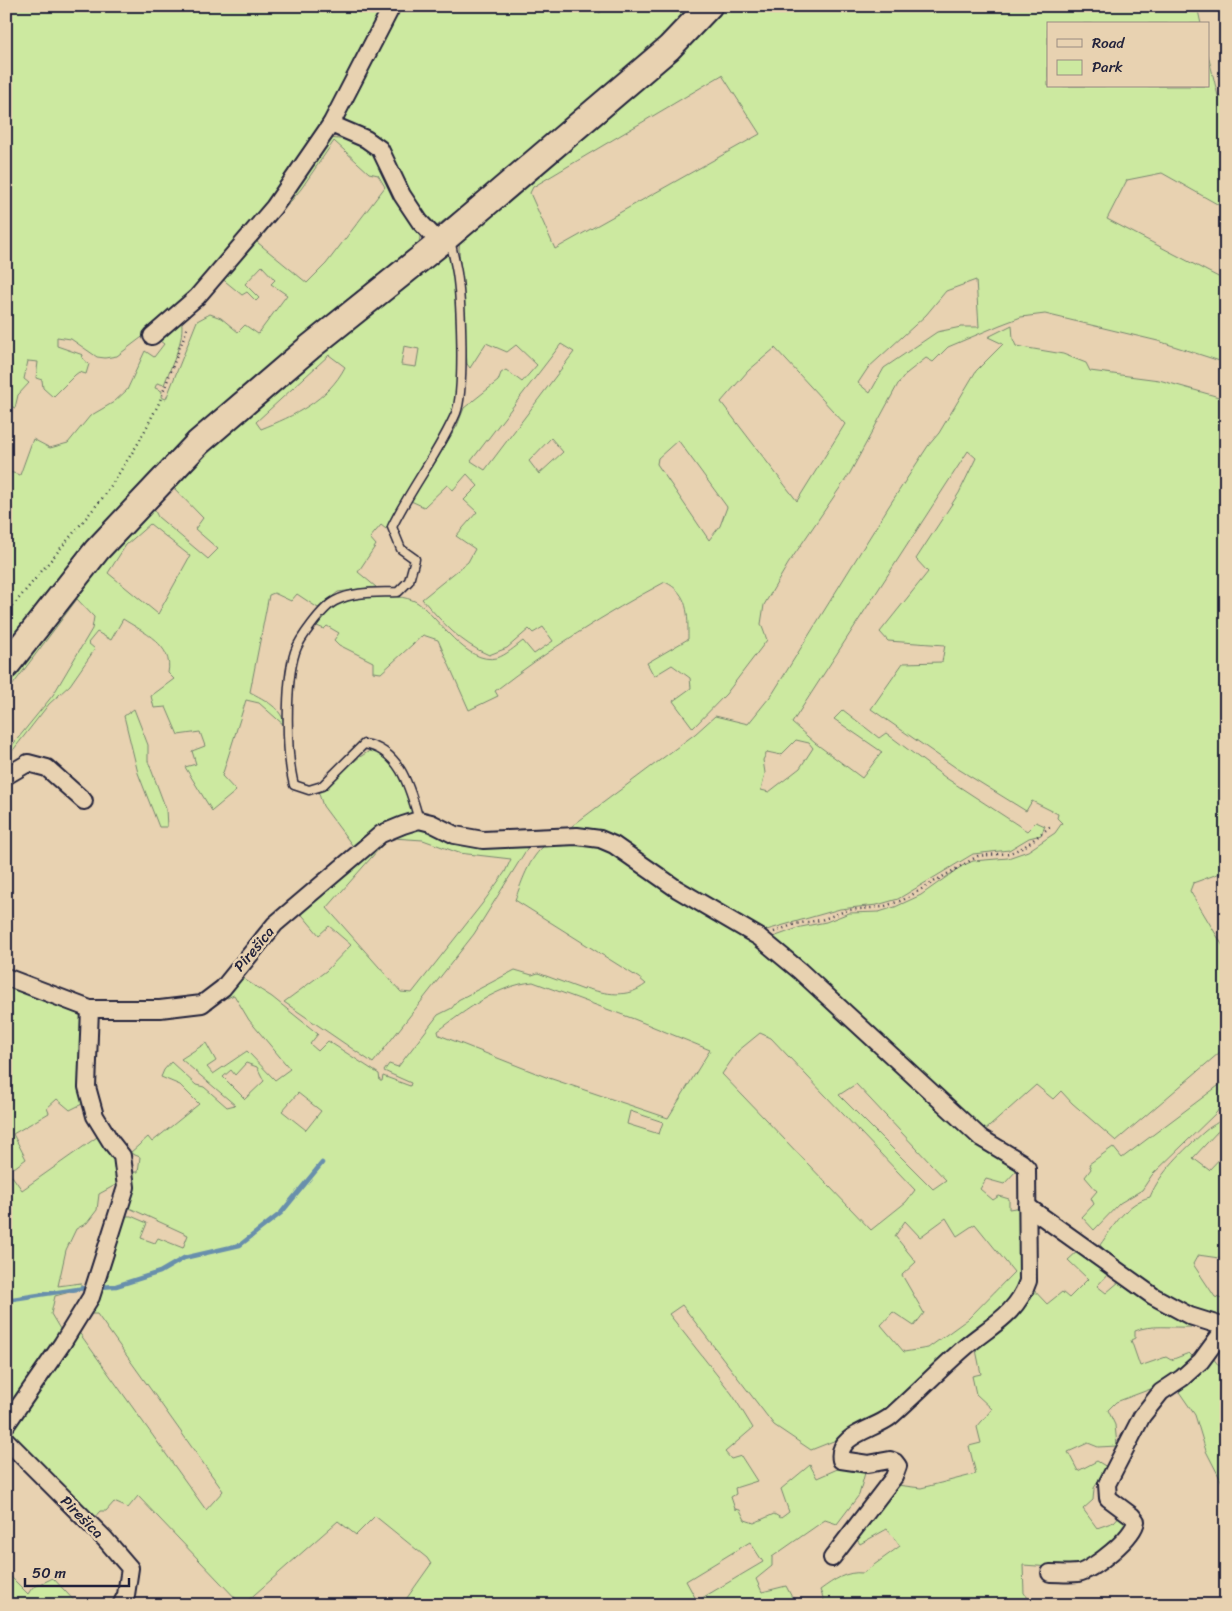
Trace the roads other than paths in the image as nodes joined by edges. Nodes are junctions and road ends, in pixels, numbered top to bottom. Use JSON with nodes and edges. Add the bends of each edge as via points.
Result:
{"nodes":[{"id":1,"x":392,"y":6,"type":"edge"},
{"id":2,"x":709,"y":6,"type":"edge"},
{"id":3,"x":330,"y":124,"type":"junction"},
{"id":4,"x":444,"y":239,"type":"junction"},
{"id":5,"x":152,"y":336,"type":"dead end"},
{"id":6,"x":6,"y":666,"type":"edge"},
{"id":7,"x":6,"y":776,"type":"edge"},
{"id":8,"x":84,"y":800,"type":"dead end"},
{"id":9,"x":419,"y":820,"type":"junction"},
{"id":10,"x":6,"y":977,"type":"edge"},
{"id":11,"x":90,"y":1009,"type":"junction"},
{"id":12,"x":1027,"y":1206,"type":"junction"},
{"id":13,"x":6,"y":1425,"type":"edge"},
{"id":14,"x":6,"y":1440,"type":"edge"},
{"id":15,"x":832,"y":1558,"type":"dead end"},
{"id":16,"x":1050,"y":1573,"type":"dead end"},
{"id":17,"x":121,"y":1605,"type":"edge"}],
"edges":[{"from":1,"to":3,"type":"street"},
{"from":2,"to":4,"type":"main road","via":[[669,48]]},
{"from":3,"to":4,"type":"street","via":[[366,139],[380,149],[402,195],[420,222]]},
{"from":3,"to":5,"type":"street","via":[[274,207],[197,297]]},
{"from":4,"to":6,"type":"main road","via":[[198,443],[97,550]]},
{"from":4,"to":9,"type":"lane","via":[[458,274],[461,381],[457,412],[392,527],[401,549],[416,559],[409,581],[398,592],[353,594],[332,602],[314,621],[295,651],[290,682],[289,737],[294,785],[309,790],[322,786],[364,744],[376,746],[393,757],[411,791]]},
{"from":7,"to":8,"type":"street","via":[[28,762],[47,768]]},
{"from":9,"to":11,"type":"street","name":"Pirešica","via":[[381,834],[324,882],[275,924],[222,988],[202,1004],[142,1010]]},
{"from":9,"to":12,"type":"street","via":[[455,835],[482,840],[577,836],[600,839],[759,937],[807,977],[981,1138],[1022,1162],[1027,1168]]},
{"from":10,"to":11,"type":"street","name":"Pirešica"},
{"from":11,"to":13,"type":"street","via":[[87,1087],[95,1116],[122,1156],[126,1186],[91,1297]]},
{"from":12,"to":15,"type":"street","via":[[1028,1281],[1016,1305],[998,1324],[964,1347],[880,1425],[843,1443],[839,1452],[841,1460],[868,1464],[890,1460],[898,1466],[894,1477]]},
{"from":12,"to":16,"type":"street","via":[[1153,1296],[1190,1316],[1222,1326],[1223,1330],[1201,1361],[1161,1392],[1142,1416],[1107,1484],[1108,1498],[1136,1522],[1132,1532],[1117,1548],[1080,1573]]},
{"from":14,"to":17,"type":"street","name":"Pirešica","via":[[130,1568]]}]}
